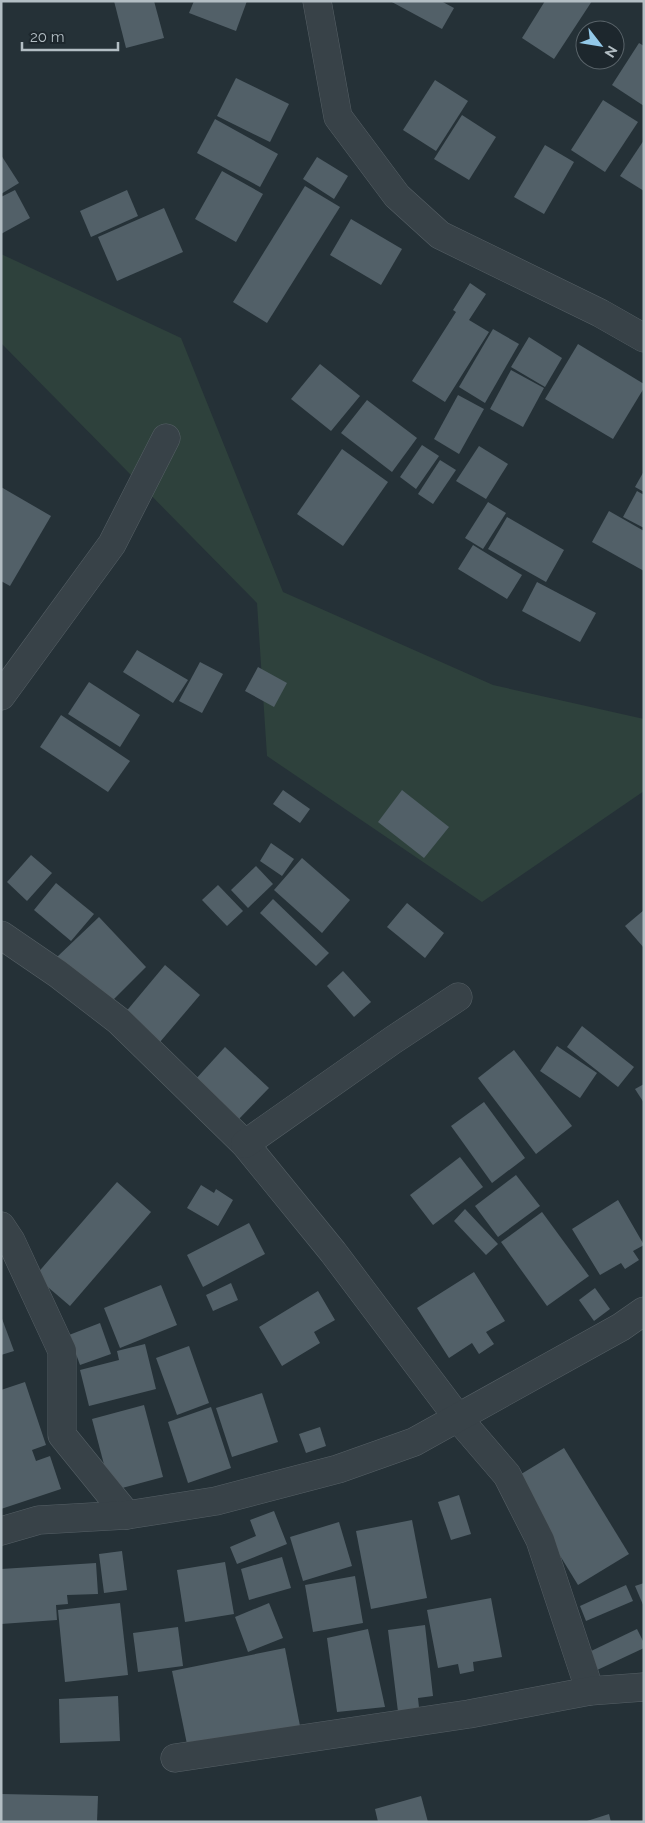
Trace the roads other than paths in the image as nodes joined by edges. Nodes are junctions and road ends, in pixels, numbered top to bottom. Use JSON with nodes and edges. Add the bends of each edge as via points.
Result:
{"nodes":[{"id":1,"x":317,"y":1,"type":"edge"},
{"id":2,"x":644,"y":338,"type":"edge"},
{"id":3,"x":166,"y":438,"type":"dead end"},
{"id":4,"x":1,"y":696,"type":"edge"},
{"id":5,"x":1,"y":935,"type":"edge"},
{"id":6,"x":458,"y":997,"type":"dead end"},
{"id":7,"x":245,"y":1144,"type":"junction"},
{"id":8,"x":1,"y":1226,"type":"edge"},
{"id":9,"x":644,"y":1311,"type":"edge"},
{"id":10,"x":458,"y":1418,"type":"junction"},
{"id":11,"x":126,"y":1515,"type":"junction"},
{"id":12,"x":1,"y":1531,"type":"edge"},
{"id":13,"x":644,"y":1687,"type":"edge"},
{"id":14,"x":590,"y":1691,"type":"junction"},
{"id":15,"x":175,"y":1758,"type":"dead end"}],
"edges":[{"from":1,"to":2,"type":"street","via":[[338,117],[397,196],[440,235]]},
{"from":3,"to":4,"type":"street","via":[[112,544]]},
{"from":5,"to":7,"type":"street","via":[[119,1021]]},
{"from":6,"to":7,"type":"street"},
{"from":7,"to":10,"type":"street","via":[[333,1252]]},
{"from":8,"to":11,"type":"street","via":[[62,1351],[62,1435]]},
{"from":9,"to":10,"type":"street"},
{"from":10,"to":11,"type":"street","via":[[414,1442],[338,1469],[216,1501]]},
{"from":10,"to":14,"type":"street","via":[[506,1475],[540,1540]]},
{"from":11,"to":12,"type":"street","via":[[39,1520]]},
{"from":13,"to":14,"type":"street"},
{"from":14,"to":15,"type":"street","via":[[469,1714]]}]}
